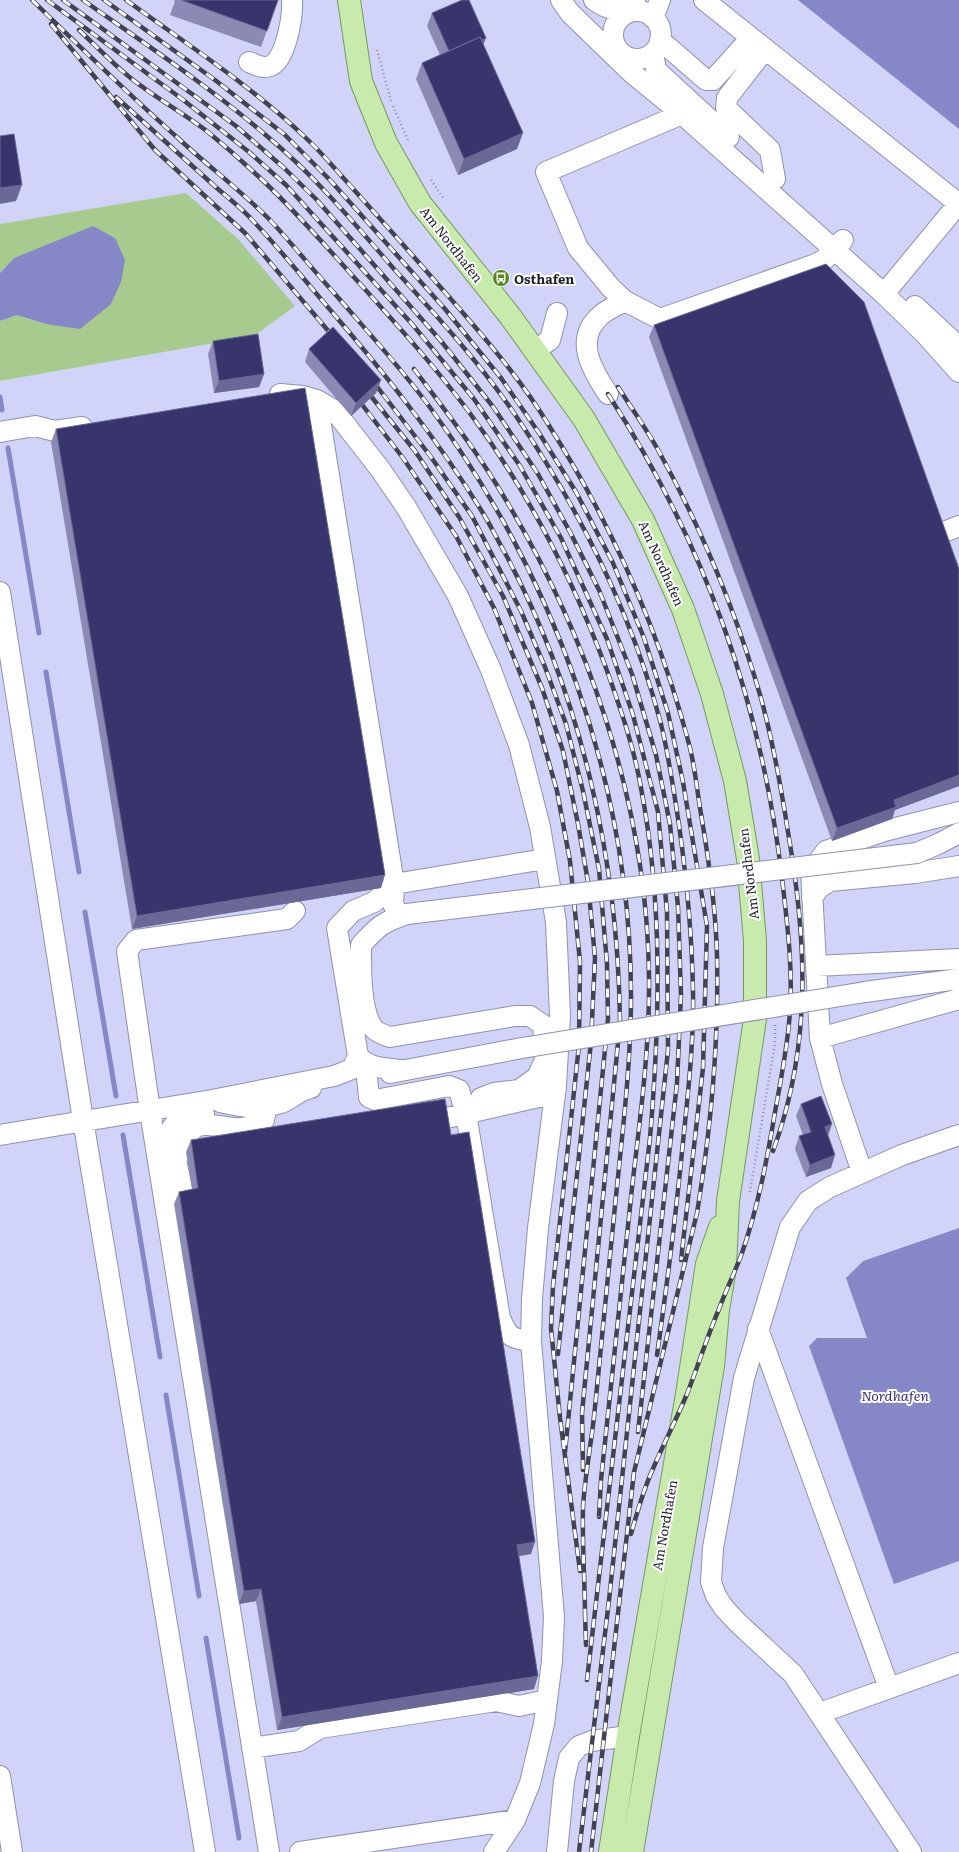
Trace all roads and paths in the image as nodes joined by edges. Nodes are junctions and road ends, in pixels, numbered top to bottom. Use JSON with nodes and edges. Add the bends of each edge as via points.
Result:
{"nodes":[{"id":1,"x":292,"y":0,"type":"edge"},
{"id":2,"x":349,"y":0,"type":"edge"},
{"id":3,"x":561,"y":0,"type":"edge"},
{"id":4,"x":566,"y":0,"type":"edge"},
{"id":5,"x":579,"y":0,"type":"edge"},
{"id":6,"x":594,"y":0,"type":"edge"},
{"id":7,"x":704,"y":0,"type":"edge"},
{"id":8,"x":648,"y":6,"type":"edge"},
{"id":9,"x":614,"y":35,"type":"junction"},
{"id":10,"x":758,"y":43,"type":"junction"},
{"id":11,"x":650,"y":51,"type":"junction"},
{"id":12,"x":249,"y":62,"type":"dead end"},
{"id":13,"x":677,"y":109,"type":"junction"},
{"id":14,"x":775,"y":179,"type":"junction"},
{"id":15,"x":959,"y":204,"type":"edge"},
{"id":16,"x":838,"y":245,"type":"junction"},
{"id":17,"x":888,"y":289,"type":"junction"},
{"id":18,"x":625,"y":301,"type":"junction"},
{"id":19,"x":556,"y":313,"type":"dead end"},
{"id":20,"x":959,"y":347,"type":"edge"},
{"id":21,"x":535,"y":350,"type":"junction"},
{"id":22,"x":959,"y":372,"type":"edge"},
{"id":23,"x":613,"y":390,"type":"dead end"},
{"id":24,"x":264,"y":396,"type":"edge"},
{"id":25,"x":317,"y":400,"type":"junction"},
{"id":26,"x":101,"y":423,"type":"edge"},
{"id":27,"x":0,"y":432,"type":"edge"},
{"id":28,"x":0,"y":592,"type":"edge"},
{"id":29,"x":959,"y":812,"type":"edge"},
{"id":30,"x":959,"y":833,"type":"edge"},
{"id":31,"x":545,"y":859,"type":"junction"},
{"id":32,"x":959,"y":866,"type":"edge"},
{"id":33,"x":394,"y":884,"type":"junction"},
{"id":34,"x":812,"y":898,"type":"junction"},
{"id":35,"x":295,"y":911,"type":"dead end"},
{"id":36,"x":402,"y":914,"type":"junction"},
{"id":37,"x":959,"y":959,"type":"edge"},
{"id":38,"x":342,"y":961,"type":"junction"},
{"id":39,"x":816,"y":966,"type":"junction"},
{"id":40,"x":959,"y":979,"type":"edge"},
{"id":41,"x":959,"y":999,"type":"edge"},
{"id":42,"x":820,"y":1038,"type":"junction"},
{"id":43,"x":358,"y":1056,"type":"junction"},
{"id":44,"x":402,"y":1070,"type":"junction"},
{"id":45,"x":361,"y":1079,"type":"junction"},
{"id":46,"x":556,"y":1086,"type":"junction"},
{"id":47,"x":212,"y":1100,"type":"junction"},
{"id":48,"x":258,"y":1107,"type":"junction"},
{"id":49,"x":150,"y":1110,"type":"junction"},
{"id":50,"x":470,"y":1113,"type":"junction"},
{"id":51,"x":442,"y":1119,"type":"edge"},
{"id":52,"x":83,"y":1120,"type":"junction"},
{"id":53,"x":0,"y":1135,"type":"edge"},
{"id":54,"x":959,"y":1135,"type":"edge"},
{"id":55,"x":548,"y":1145,"type":"junction"},
{"id":56,"x":190,"y":1152,"type":"edge"},
{"id":57,"x":862,"y":1172,"type":"junction"},
{"id":58,"x":728,"y":1201,"type":"junction"},
{"id":59,"x":185,"y":1202,"type":"edge"},
{"id":60,"x":758,"y":1329,"type":"junction"},
{"id":61,"x":531,"y":1341,"type":"junction"},
{"id":62,"x":959,"y":1663,"type":"edge"},
{"id":63,"x":890,"y":1688,"type":"junction"},
{"id":64,"x":547,"y":1700,"type":"junction"},
{"id":65,"x":820,"y":1713,"type":"junction"},
{"id":66,"x":628,"y":1736,"type":"junction"},
{"id":67,"x":252,"y":1748,"type":"junction"},
{"id":68,"x":0,"y":1776,"type":"edge"},
{"id":69,"x":515,"y":1820,"type":"junction"},
{"id":70,"x":12,"y":1852,"type":"edge"},
{"id":71,"x":205,"y":1852,"type":"edge"},
{"id":72,"x":269,"y":1852,"type":"edge"},
{"id":73,"x":300,"y":1852,"type":"edge"},
{"id":74,"x":494,"y":1852,"type":"edge"},
{"id":75,"x":557,"y":1852,"type":"edge"},
{"id":76,"x":610,"y":1852,"type":"edge"},
{"id":77,"x":632,"y":1852,"type":"edge"},
{"id":78,"x":911,"y":1852,"type":"edge"}],
"edges":[{"from":1,"to":12,"type":"lane","via":[[293,13],[278,60],[272,66],[263,68]]},
{"from":2,"to":21,"type":"main road","name":"Am Nordhafen","via":[[361,81],[386,143],[420,203]]},
{"from":3,"to":13,"type":"lane","via":[[570,13],[632,73]]},
{"from":4,"to":9,"type":"lane"},
{"from":5,"to":9,"type":"lane"},
{"from":6,"to":8,"type":"lane","via":[[613,10]]},
{"from":7,"to":10,"type":"lane"},
{"from":8,"to":9,"type":"lane","via":[[618,20]]},
{"from":8,"to":11,"type":"lane","via":[[660,32]]},
{"from":9,"to":11,"type":"lane","via":[[624,55],[631,58]]},
{"from":10,"to":11,"type":"lane","via":[[713,80],[706,80]]},
{"from":10,"to":14,"type":"lane","via":[[726,98],[726,108],[770,150]]},
{"from":10,"to":15,"type":"lane"},
{"from":11,"to":13,"type":"lane"},
{"from":11,"to":14,"type":"lane","via":[[656,70]]},
{"from":13,"to":16,"type":"lane"},
{"from":13,"to":18,"type":"lane","via":[[546,172],[578,248]]},
{"from":14,"to":16,"type":"lane"},
{"from":15,"to":17,"type":"lane"},
{"from":16,"to":17,"type":"lane"},
{"from":16,"to":18,"type":"lane","via":[[825,259],[816,264],[660,319]]},
{"from":17,"to":20,"type":"lane"},
{"from":17,"to":22,"type":"lane"},
{"from":18,"to":23,"type":"lane","via":[[602,314],[591,325],[587,339],[588,358],[597,377]]},
{"from":19,"to":21,"type":"lane","via":[[550,340]]},
{"from":21,"to":58,"type":"main road","name":"Am Nordhafen","via":[[584,419],[643,520],[683,609],[712,694],[735,781],[748,859],[755,941],[755,1020]]},
{"from":24,"to":25,"type":"lane","via":[[280,394]]},
{"from":25,"to":31,"type":"lane","via":[[334,410],[380,469],[406,507],[458,596],[491,670],[519,745],[540,827]]},
{"from":25,"to":33,"type":"lane"},
{"from":26,"to":27,"type":"lane","via":[[55,431],[35,426]]},
{"from":28,"to":52,"type":"lane"},
{"from":29,"to":34,"type":"lane","via":[[884,831],[826,851],[811,871]]},
{"from":30,"to":36,"type":"lane","bridge":true,"via":[[917,853]]},
{"from":31,"to":33,"type":"lane"},
{"from":31,"to":46,"type":"lane","via":[[557,930],[560,1015]]},
{"from":32,"to":34,"type":"lane","via":[[830,882],[819,888]]},
{"from":33,"to":36,"type":"lane","via":[[393,904]]},
{"from":33,"to":38,"type":"lane","via":[[374,902],[353,911],[337,928]]},
{"from":34,"to":39,"type":"lane"},
{"from":35,"to":49,"type":"lane","via":[[287,919],[136,940],[127,951]]},
{"from":36,"to":38,"type":"lane","via":[[384,914],[353,933]]},
{"from":36,"to":50,"type":"lane","via":[[376,928],[361,945],[361,977],[368,1017],[374,1030],[390,1037],[515,1016],[530,1016],[543,1025],[544,1060],[537,1077],[519,1090],[494,1093],[480,1098]]},
{"from":37,"to":39,"type":"lane"},
{"from":38,"to":43,"type":"lane"},
{"from":39,"to":42,"type":"lane"},
{"from":40,"to":44,"type":"lane","bridge":true,"via":[[865,992]]},
{"from":41,"to":42,"type":"lane"},
{"from":42,"to":57,"type":"lane","via":[[832,1084]]},
{"from":43,"to":44,"type":"lane","via":[[364,1063],[378,1068]]},
{"from":43,"to":47,"type":"lane","via":[[352,1069],[334,1076]]},
{"from":44,"to":45,"type":"lane"},
{"from":45,"to":48,"type":"lane","via":[[304,1089],[282,1103]]},
{"from":45,"to":50,"type":"lane","via":[[358,1097],[366,1107],[437,1095],[451,1096]]},
{"from":46,"to":50,"type":"lane","via":[[543,1096]]},
{"from":46,"to":55,"type":"lane"},
{"from":47,"to":48,"type":"lane"},
{"from":47,"to":49,"type":"lane"},
{"from":48,"to":56,"type":"lane","via":[[264,1120],[243,1128],[207,1124],[193,1129],[188,1140]]},
{"from":48,"to":59,"type":"lane","via":[[185,1117],[174,1123],[170,1132]]},
{"from":49,"to":52,"type":"lane"},
{"from":49,"to":67,"type":"lane"},
{"from":50,"to":51,"type":"lane"},
{"from":50,"to":55,"type":"lane","via":[[495,1117],[522,1111],[536,1112],[543,1120]]},
{"from":50,"to":61,"type":"lane","via":[[500,1318],[507,1333],[518,1340]]},
{"from":52,"to":53,"type":"lane"},
{"from":52,"to":71,"type":"lane"},
{"from":54,"to":57,"type":"lane"},
{"from":55,"to":61,"type":"lane","via":[[538,1228]]},
{"from":57,"to":60,"type":"lane","via":[[808,1201],[790,1226]]},
{"from":58,"to":66,"type":"main road","name":"Am Nordhafen","via":[[707,1264]]},
{"from":58,"to":77,"type":"main road","name":"Am Nordhafen","via":[[724,1268],[713,1366]]},
{"from":60,"to":63,"type":"lane"},
{"from":60,"to":65,"type":"lane","via":[[744,1378],[713,1548],[711,1582],[724,1608],[793,1674]]},
{"from":61,"to":64,"type":"lane","via":[[554,1617]]},
{"from":62,"to":63,"type":"lane"},
{"from":63,"to":65,"type":"lane"},
{"from":64,"to":67,"type":"lane","via":[[519,1706],[496,1701],[320,1728],[299,1741]]},
{"from":64,"to":69,"type":"lane","via":[[530,1783]]},
{"from":65,"to":78,"type":"lane"},
{"from":66,"to":75,"type":"lane","via":[[592,1741],[579,1746],[569,1758],[564,1781]]},
{"from":66,"to":76,"type":"main road","name":"Am Nordhafen"},
{"from":67,"to":72,"type":"lane"},
{"from":68,"to":70,"type":"lane"},
{"from":69,"to":73,"type":"lane"},
{"from":69,"to":74,"type":"lane"}]}
